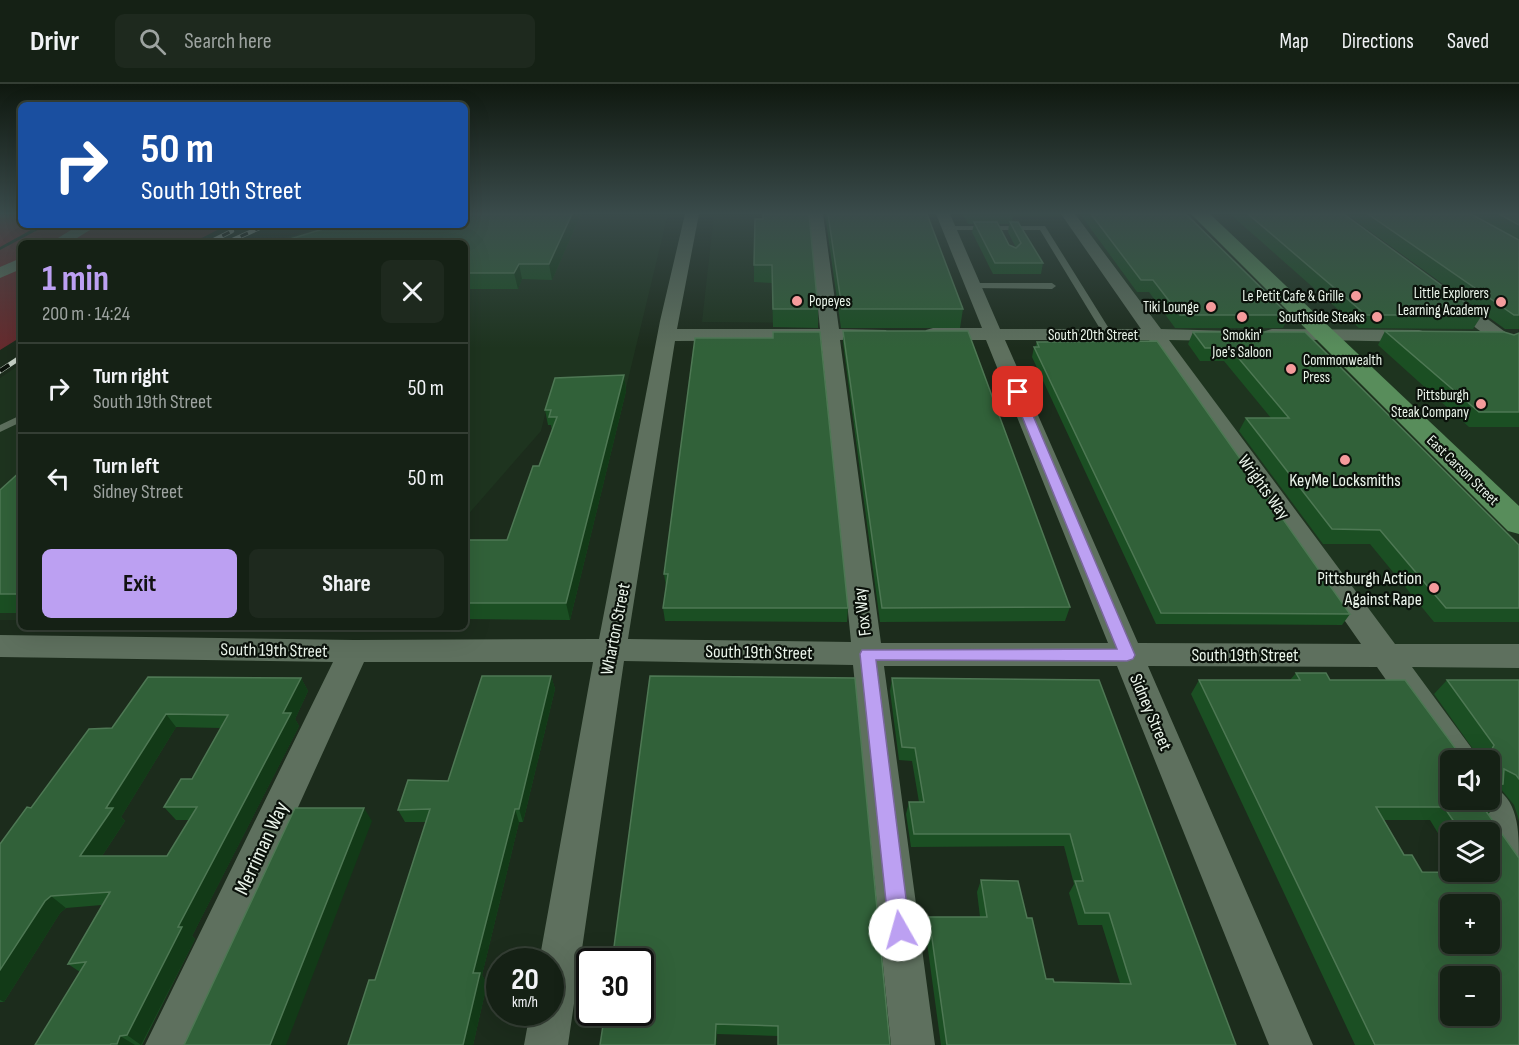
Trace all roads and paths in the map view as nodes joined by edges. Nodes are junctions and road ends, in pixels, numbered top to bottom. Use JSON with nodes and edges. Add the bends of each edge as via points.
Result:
{"nodes":[{"id":1,"x":683,"y":259,"type":"edge"},
{"id":2,"x":821,"y":259,"type":"edge"},
{"id":3,"x":962,"y":259,"type":"edge"},
{"id":4,"x":1061,"y":259,"type":"edge"},
{"id":5,"x":1100,"y":259,"type":"edge"},
{"id":6,"x":1246,"y":259,"type":"edge"},
{"id":7,"x":18,"y":264,"type":"edge"},
{"id":8,"x":0,"y":273,"type":"edge"},
{"id":9,"x":974,"y":286,"type":"junction"},
{"id":10,"x":1052,"y":286,"type":"dead end"},
{"id":11,"x":1438,"y":291,"type":"edge"},
{"id":12,"x":830,"y":334,"type":"junction"},
{"id":13,"x":994,"y":334,"type":"junction"},
{"id":14,"x":668,"y":335,"type":"junction"},
{"id":15,"x":1108,"y":335,"type":"junction"},
{"id":16,"x":1154,"y":335,"type":"junction"},
{"id":17,"x":1325,"y":335,"type":"junction"},
{"id":18,"x":1442,"y":336,"type":"edge"},
{"id":19,"x":1464,"y":336,"type":"edge"},
{"id":20,"x":1499,"y":337,"type":"junction"},
{"id":21,"x":1519,"y":337,"type":"edge"},
{"id":22,"x":1519,"y":351,"type":"edge"},
{"id":23,"x":18,"y":420,"type":"edge"},
{"id":24,"x":0,"y":429,"type":"edge"},
{"id":25,"x":1519,"y":524,"type":"edge"},
{"id":26,"x":0,"y":646,"type":"edge"},
{"id":27,"x":611,"y":650,"type":"junction"},
{"id":28,"x":354,"y":651,"type":"junction"},
{"id":29,"x":867,"y":654,"type":"junction"},
{"id":30,"x":1127,"y":655,"type":"junction"},
{"id":31,"x":1386,"y":656,"type":"junction"},
{"id":32,"x":1519,"y":656,"type":"edge"},
{"id":33,"x":1454,"y":750,"type":"edge"},
{"id":34,"x":1495,"y":810,"type":"edge"},
{"id":35,"x":1519,"y":843,"type":"edge"},
{"id":36,"x":167,"y":1045,"type":"edge"},
{"id":37,"x":546,"y":1045,"type":"edge"},
{"id":38,"x":913,"y":1045,"type":"edge"},
{"id":39,"x":1291,"y":1045,"type":"edge"}],
"edges":[{"from":1,"to":14,"type":"street","name":"Wharton Street"},
{"from":2,"to":12,"type":"street","name":"Fox Way"},
{"from":3,"to":9,"type":"street","name":"Sidney Street"},
{"from":4,"to":15,"type":"lane"},
{"from":5,"to":16,"type":"street","name":"Wrights Way"},
{"from":6,"to":17,"type":"main road","name":"East Carson Street"},
{"from":7,"to":8,"type":"street"},
{"from":9,"to":10,"type":"lane"},
{"from":9,"to":13,"type":"street","name":"Sidney Street"},
{"from":11,"to":20,"type":"street"},
{"from":12,"to":13,"type":"street","name":"South 20th Street"},
{"from":12,"to":14,"type":"street","name":"South 20th Street"},
{"from":12,"to":29,"type":"street","name":"Fox Way"},
{"from":13,"to":15,"type":"street","name":"South 20th Street"},
{"from":13,"to":30,"type":"street","name":"Sidney Street"},
{"from":14,"to":27,"type":"street","name":"Wharton Street"},
{"from":15,"to":16,"type":"street","name":"South 20th Street"},
{"from":16,"to":17,"type":"street","name":"South 20th Street"},
{"from":16,"to":31,"type":"street","name":"Wrights Way"},
{"from":17,"to":18,"type":"street","name":"South 20th Street"},
{"from":17,"to":25,"type":"main road","name":"East Carson Street"},
{"from":19,"to":20,"type":"street"},
{"from":20,"to":21,"type":"street"},
{"from":20,"to":22,"type":"street"},
{"from":23,"to":24,"type":"lane"},
{"from":26,"to":28,"type":"street","name":"South 19th Street"},
{"from":27,"to":28,"type":"street","name":"South 19th Street"},
{"from":27,"to":29,"type":"street","name":"South 19th Street"},
{"from":27,"to":37,"type":"street","name":"Wharton Street"},
{"from":28,"to":36,"type":"street","name":"Merriman Way"},
{"from":29,"to":30,"type":"street","name":"South 19th Street"},
{"from":29,"to":38,"type":"street","name":"Fox Way"},
{"from":30,"to":31,"type":"street","name":"South 19th Street"},
{"from":30,"to":39,"type":"street","name":"Sidney Street"},
{"from":31,"to":32,"type":"street","name":"South 19th Street"},
{"from":31,"to":33,"type":"street","name":"Wrights Way"},
{"from":34,"to":35,"type":"street"}]}
